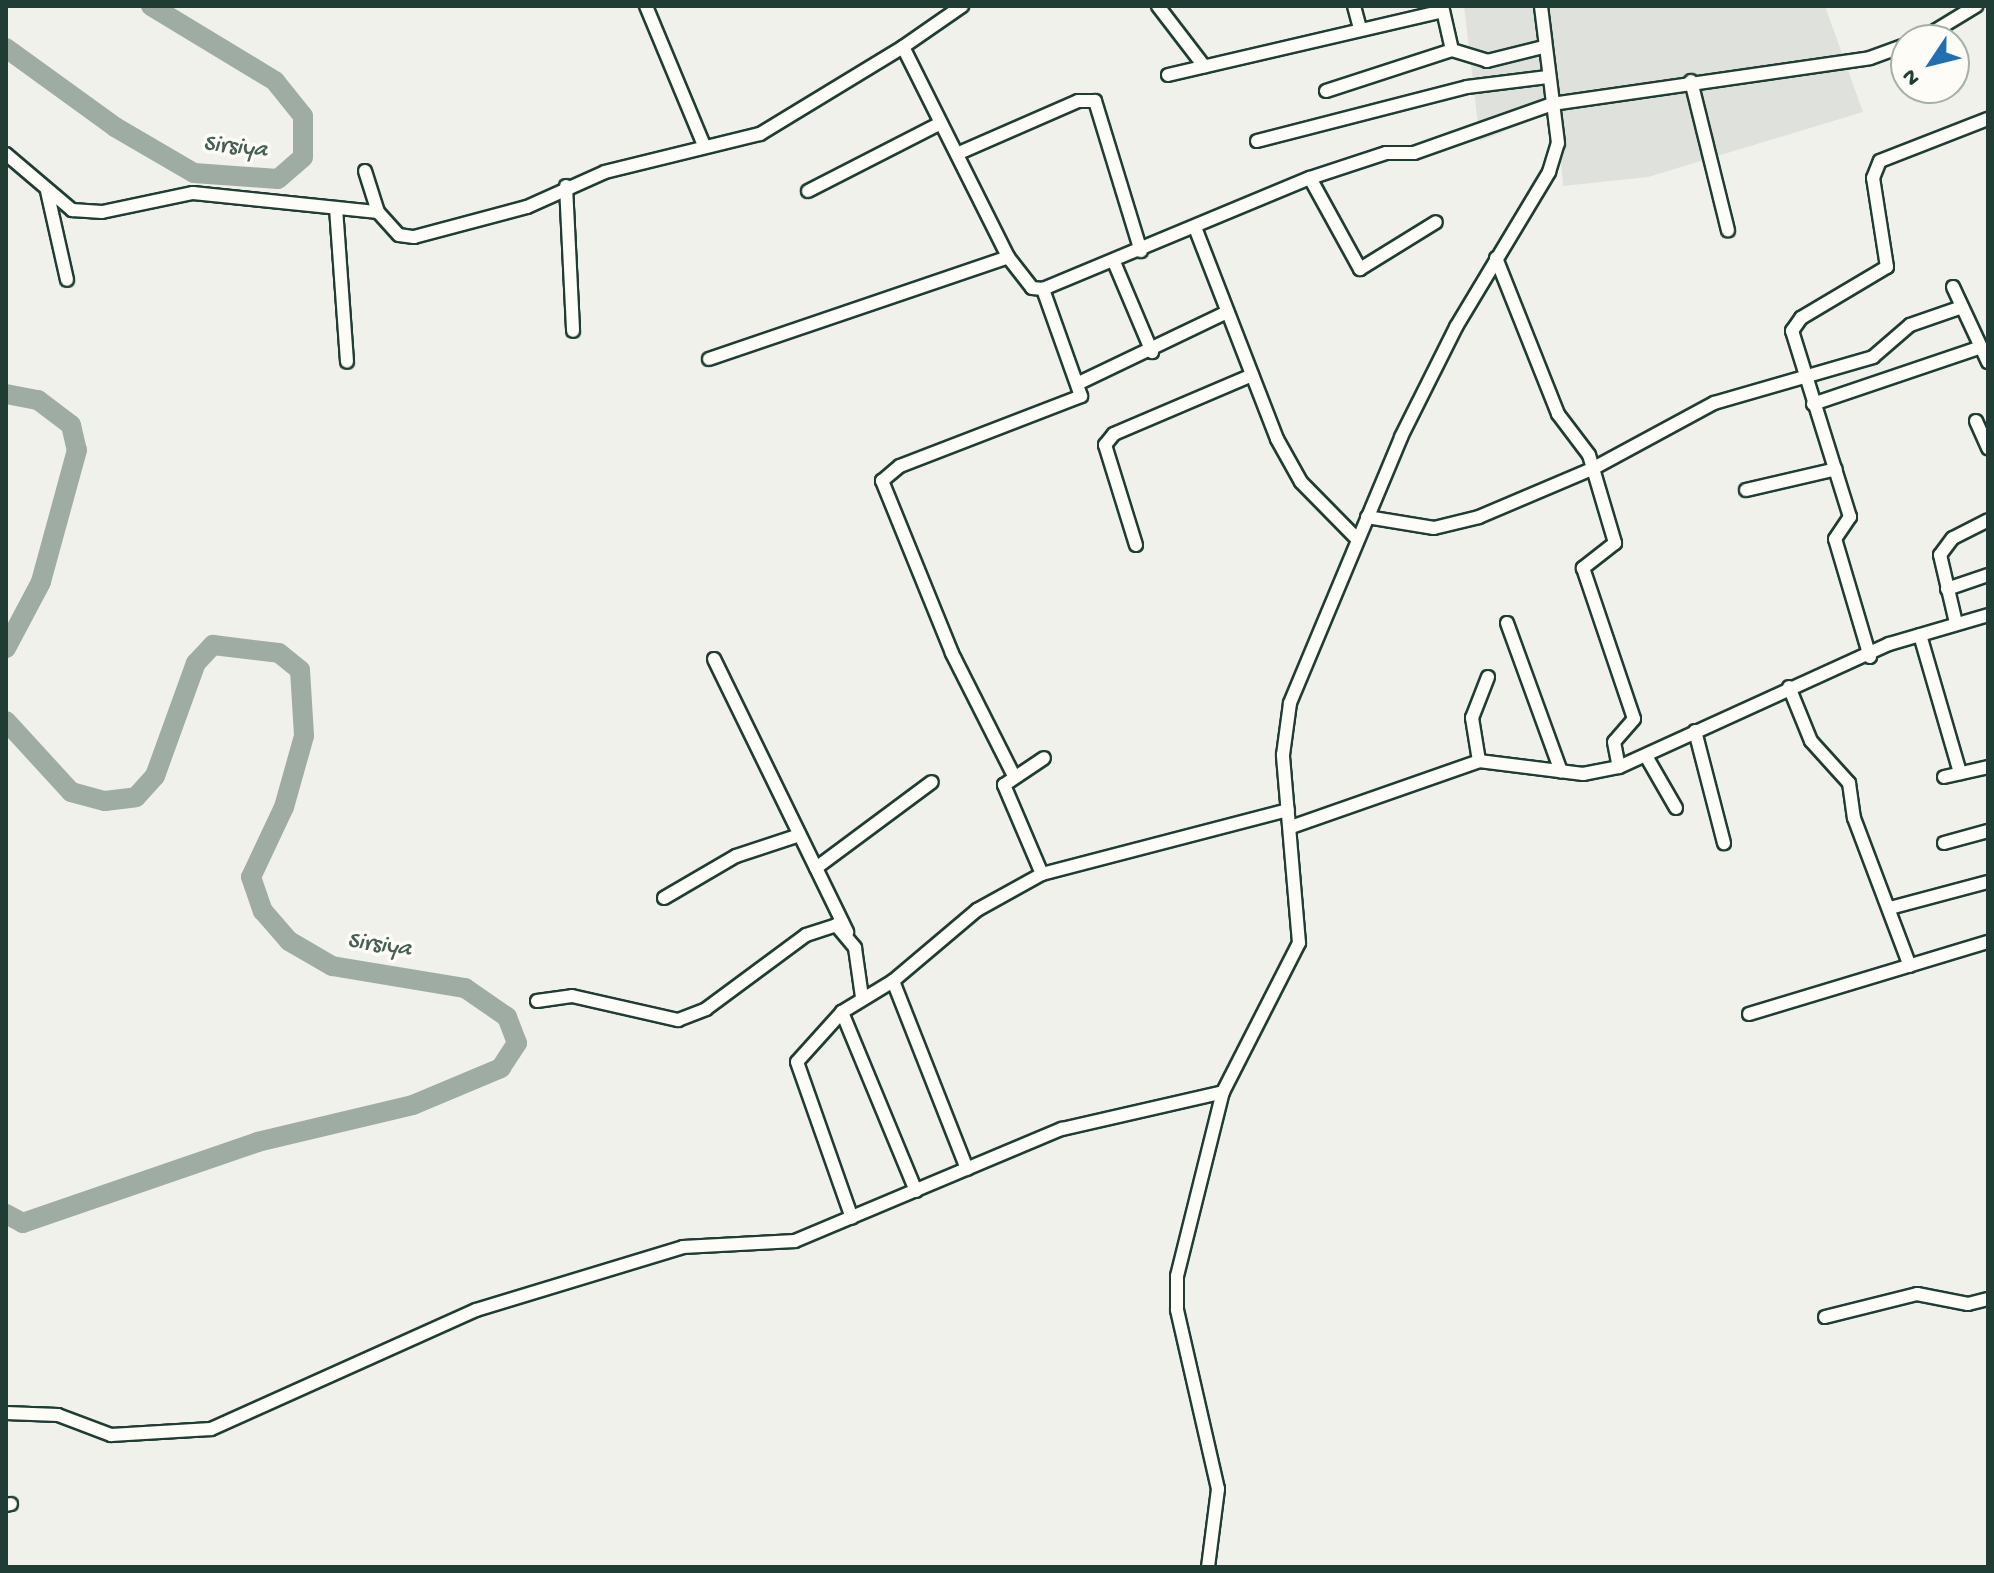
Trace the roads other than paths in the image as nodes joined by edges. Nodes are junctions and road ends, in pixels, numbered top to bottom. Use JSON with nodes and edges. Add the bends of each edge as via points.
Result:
{"nodes":[{"id":1,"x":646,"y":6,"type":"edge"},
{"id":2,"x":962,"y":6,"type":"edge"},
{"id":3,"x":1158,"y":6,"type":"edge"},
{"id":4,"x":1354,"y":6,"type":"edge"},
{"id":5,"x":1541,"y":6,"type":"edge"},
{"id":6,"x":1976,"y":6,"type":"edge"},
{"id":7,"x":1442,"y":8,"type":"edge"},
{"id":8,"x":1946,"y":24,"type":"edge"},
{"id":9,"x":1360,"y":28,"type":"junction"},
{"id":10,"x":903,"y":47,"type":"junction"},
{"id":11,"x":1543,"y":47,"type":"junction"},
{"id":12,"x":1452,"y":50,"type":"junction"},
{"id":13,"x":1890,"y":51,"type":"edge"},
{"id":14,"x":1204,"y":66,"type":"junction"},
{"id":15,"x":1168,"y":75,"type":"dead end"},
{"id":16,"x":1547,"y":77,"type":"junction"},
{"id":17,"x":1691,"y":81,"type":"junction"},
{"id":18,"x":1326,"y":91,"type":"dead end"},
{"id":19,"x":1552,"y":104,"type":"junction"},
{"id":20,"x":1988,"y":119,"type":"edge"},
{"id":21,"x":941,"y":123,"type":"junction"},
{"id":22,"x":1257,"y":141,"type":"dead end"},
{"id":23,"x":704,"y":145,"type":"junction"},
{"id":24,"x":959,"y":153,"type":"junction"},
{"id":25,"x":6,"y":154,"type":"edge"},
{"id":26,"x":365,"y":171,"type":"dead end"},
{"id":27,"x":1310,"y":178,"type":"junction"},
{"id":28,"x":566,"y":186,"type":"junction"},
{"id":29,"x":46,"y":188,"type":"junction"},
{"id":30,"x":808,"y":191,"type":"dead end"},
{"id":31,"x":336,"y":208,"type":"junction"},
{"id":32,"x":378,"y":212,"type":"junction"},
{"id":33,"x":1436,"y":222,"type":"dead end"},
{"id":34,"x":1196,"y":230,"type":"junction"},
{"id":35,"x":1728,"y":230,"type":"dead end"},
{"id":36,"x":1141,"y":251,"type":"junction"},
{"id":37,"x":1008,"y":257,"type":"junction"},
{"id":38,"x":1496,"y":258,"type":"junction"},
{"id":39,"x":1114,"y":262,"type":"junction"},
{"id":40,"x":67,"y":280,"type":"dead end"},
{"id":41,"x":1953,"y":287,"type":"dead end"},
{"id":42,"x":1043,"y":289,"type":"junction"},
{"id":43,"x":1962,"y":307,"type":"junction"},
{"id":44,"x":1227,"y":312,"type":"junction"},
{"id":45,"x":573,"y":331,"type":"dead end"},
{"id":46,"x":1981,"y":347,"type":"junction"},
{"id":47,"x":1152,"y":352,"type":"junction"},
{"id":48,"x":709,"y":359,"type":"dead end"},
{"id":49,"x":347,"y":362,"type":"dead end"},
{"id":50,"x":1988,"y":362,"type":"edge"},
{"id":51,"x":1804,"y":374,"type":"junction"},
{"id":52,"x":1252,"y":375,"type":"junction"},
{"id":53,"x":1079,"y":383,"type":"junction"},
{"id":54,"x":1813,"y":404,"type":"junction"},
{"id":55,"x":1976,"y":421,"type":"dead end"},
{"id":56,"x":1988,"y":448,"type":"edge"},
{"id":57,"x":1592,"y":469,"type":"junction"},
{"id":58,"x":1836,"y":469,"type":"junction"},
{"id":59,"x":1746,"y":490,"type":"dead end"},
{"id":60,"x":1367,"y":517,"type":"junction"},
{"id":61,"x":1988,"y":520,"type":"edge"},
{"id":62,"x":1357,"y":539,"type":"junction"},
{"id":63,"x":1136,"y":545,"type":"dead end"},
{"id":64,"x":1988,"y":575,"type":"edge"},
{"id":65,"x":1947,"y":589,"type":"junction"},
{"id":66,"x":1988,"y":615,"type":"edge"},
{"id":67,"x":1507,"y":623,"type":"dead end"},
{"id":68,"x":1956,"y":623,"type":"junction"},
{"id":69,"x":1920,"y":635,"type":"junction"},
{"id":70,"x":1870,"y":657,"type":"junction"},
{"id":71,"x":714,"y":659,"type":"dead end"},
{"id":72,"x":1488,"y":677,"type":"dead end"},
{"id":73,"x":1789,"y":687,"type":"junction"},
{"id":74,"x":1695,"y":731,"type":"junction"},
{"id":75,"x":1646,"y":756,"type":"junction"},
{"id":76,"x":1044,"y":758,"type":"dead end"},
{"id":77,"x":1479,"y":761,"type":"junction"},
{"id":78,"x":1619,"y":767,"type":"junction"},
{"id":79,"x":1988,"y":767,"type":"edge"},
{"id":80,"x":1561,"y":771,"type":"junction"},
{"id":81,"x":1960,"y":773,"type":"junction"},
{"id":82,"x":1014,"y":776,"type":"junction"},
{"id":83,"x":1944,"y":777,"type":"dead end"},
{"id":84,"x":932,"y":782,"type":"dead end"},
{"id":85,"x":1676,"y":808,"type":"dead end"},
{"id":86,"x":1288,"y":810,"type":"junction"},
{"id":87,"x":1291,"y":827,"type":"junction"},
{"id":88,"x":1988,"y":831,"type":"edge"},
{"id":89,"x":800,"y":835,"type":"junction"},
{"id":90,"x":1724,"y":843,"type":"dead end"},
{"id":91,"x":1944,"y":843,"type":"dead end"},
{"id":92,"x":816,"y":868,"type":"junction"},
{"id":93,"x":1042,"y":874,"type":"junction"},
{"id":94,"x":1988,"y":882,"type":"edge"},
{"id":95,"x":664,"y":898,"type":"dead end"},
{"id":96,"x":1890,"y":908,"type":"junction"},
{"id":97,"x":847,"y":932,"type":"junction"},
{"id":98,"x":1988,"y":942,"type":"edge"},
{"id":99,"x":1910,"y":966,"type":"junction"},
{"id":100,"x":893,"y":981,"type":"junction"},
{"id":101,"x":862,"y":997,"type":"junction"},
{"id":102,"x":537,"y":1001,"type":"dead end"},
{"id":103,"x":842,"y":1012,"type":"junction"},
{"id":104,"x":1749,"y":1014,"type":"dead end"},
{"id":105,"x":1223,"y":1092,"type":"junction"},
{"id":106,"x":967,"y":1169,"type":"junction"},
{"id":107,"x":916,"y":1191,"type":"junction"},
{"id":108,"x":852,"y":1218,"type":"junction"},
{"id":109,"x":1988,"y":1299,"type":"edge"},
{"id":110,"x":1825,"y":1317,"type":"dead end"},
{"id":111,"x":6,"y":1413,"type":"edge"},
{"id":112,"x":1208,"y":1567,"type":"edge"}],
"edges":[{"from":1,"to":23,"type":"street"},
{"from":2,"to":10,"type":"street"},
{"from":3,"to":14,"type":"street"},
{"from":4,"to":9,"type":"street"},
{"from":5,"to":11,"type":"street"},
{"from":6,"to":8,"type":"street"},
{"from":7,"to":9,"type":"street"},
{"from":7,"to":12,"type":"street"},
{"from":9,"to":14,"type":"street"},
{"from":10,"to":21,"type":"street"},
{"from":10,"to":23,"type":"street","via":[[786,123]]},
{"from":11,"to":12,"type":"street","via":[[1487,61]]},
{"from":11,"to":16,"type":"street"},
{"from":12,"to":18,"type":"street"},
{"from":13,"to":17,"type":"street","via":[[1870,58]]},
{"from":14,"to":15,"type":"street"},
{"from":16,"to":19,"type":"street"},
{"from":16,"to":22,"type":"street","via":[[1467,87]]},
{"from":17,"to":19,"type":"street"},
{"from":17,"to":35,"type":"street"},
{"from":19,"to":27,"type":"street","via":[[1414,153],[1386,153]]},
{"from":19,"to":38,"type":"street","via":[[1558,143],[1549,172]]},
{"from":20,"to":51,"type":"street","via":[[1875,166],[1887,267],[1796,323],[1792,345]]},
{"from":21,"to":24,"type":"street"},
{"from":21,"to":30,"type":"street"},
{"from":23,"to":28,"type":"street"},
{"from":24,"to":36,"type":"street","via":[[1078,101],[1095,101]]},
{"from":24,"to":37,"type":"street"},
{"from":25,"to":29,"type":"street"},
{"from":26,"to":32,"type":"street"},
{"from":27,"to":33,"type":"street","via":[[1360,269]]},
{"from":27,"to":34,"type":"street"},
{"from":28,"to":32,"type":"street","via":[[527,207],[414,237],[399,235]]},
{"from":28,"to":45,"type":"street"},
{"from":29,"to":31,"type":"street","via":[[72,210],[102,212],[193,193]]},
{"from":29,"to":40,"type":"street"},
{"from":31,"to":32,"type":"street"},
{"from":31,"to":49,"type":"street"},
{"from":34,"to":36,"type":"street"},
{"from":34,"to":44,"type":"street"},
{"from":36,"to":39,"type":"street"},
{"from":37,"to":42,"type":"street","via":[[1032,288]]},
{"from":37,"to":48,"type":"street"},
{"from":38,"to":57,"type":"street","via":[[1558,414]]},
{"from":38,"to":60,"type":"street"},
{"from":39,"to":42,"type":"street"},
{"from":39,"to":47,"type":"street"},
{"from":41,"to":43,"type":"street"},
{"from":42,"to":53,"type":"street"},
{"from":43,"to":46,"type":"street"},
{"from":43,"to":51,"type":"street","via":[[1910,325],[1873,357]]},
{"from":44,"to":47,"type":"street"},
{"from":44,"to":52,"type":"street"},
{"from":46,"to":50,"type":"street"},
{"from":46,"to":54,"type":"street"},
{"from":47,"to":53,"type":"street"},
{"from":51,"to":54,"type":"street"},
{"from":51,"to":57,"type":"street","via":[[1714,403]]},
{"from":52,"to":62,"type":"street","via":[[1301,482]]},
{"from":52,"to":63,"type":"street","via":[[1114,434],[1105,445]]},
{"from":53,"to":82,"type":"street","via":[[1081,396],[1068,404],[900,466],[882,481],[952,653]]},
{"from":54,"to":58,"type":"street"},
{"from":55,"to":56,"type":"street"},
{"from":57,"to":60,"type":"street","via":[[1455,524],[1387,525]]},
{"from":57,"to":78,"type":"street","via":[[1615,543],[1583,568],[1634,719],[1614,742]]},
{"from":58,"to":59,"type":"street"},
{"from":58,"to":70,"type":"street","via":[[1850,520],[1835,539]]},
{"from":60,"to":62,"type":"street"},
{"from":61,"to":65,"type":"street","via":[[1943,545]]},
{"from":62,"to":86,"type":"street","via":[[1290,703],[1283,755]]},
{"from":64,"to":65,"type":"street"},
{"from":65,"to":68,"type":"street"},
{"from":66,"to":68,"type":"street"},
{"from":67,"to":80,"type":"street"},
{"from":68,"to":69,"type":"street"},
{"from":69,"to":70,"type":"street"},
{"from":69,"to":81,"type":"street"},
{"from":70,"to":73,"type":"street"},
{"from":71,"to":89,"type":"street"},
{"from":72,"to":77,"type":"street","via":[[1472,718]]},
{"from":73,"to":74,"type":"street"},
{"from":73,"to":96,"type":"street","via":[[1811,741],[1849,783],[1854,818]]},
{"from":74,"to":75,"type":"street"},
{"from":74,"to":90,"type":"street"},
{"from":75,"to":78,"type":"street"},
{"from":75,"to":85,"type":"street"},
{"from":76,"to":82,"type":"street"},
{"from":77,"to":80,"type":"street"},
{"from":77,"to":87,"type":"street"},
{"from":78,"to":80,"type":"street"},
{"from":79,"to":81,"type":"street"},
{"from":81,"to":83,"type":"street"},
{"from":82,"to":93,"type":"street","via":[[1005,796]]},
{"from":84,"to":92,"type":"street"},
{"from":86,"to":87,"type":"street"},
{"from":86,"to":93,"type":"street"},
{"from":87,"to":105,"type":"street","via":[[1299,943]]},
{"from":88,"to":91,"type":"street"},
{"from":89,"to":92,"type":"street"},
{"from":89,"to":95,"type":"street","via":[[736,856]]},
{"from":92,"to":97,"type":"street"},
{"from":93,"to":100,"type":"street","via":[[977,910]]},
{"from":94,"to":96,"type":"street"},
{"from":96,"to":99,"type":"street"},
{"from":97,"to":101,"type":"street"},
{"from":97,"to":102,"type":"street","via":[[836,925],[806,935],[706,1009],[678,1020],[572,996]]},
{"from":98,"to":99,"type":"street"},
{"from":99,"to":104,"type":"street"},
{"from":100,"to":101,"type":"street"},
{"from":100,"to":106,"type":"street"},
{"from":101,"to":103,"type":"street"},
{"from":103,"to":107,"type":"street"},
{"from":103,"to":108,"type":"street","via":[[797,1062]]},
{"from":105,"to":106,"type":"street","via":[[1062,1129]]},
{"from":105,"to":112,"type":"street","via":[[1177,1276],[1177,1310],[1218,1489]]},
{"from":106,"to":107,"type":"street"},
{"from":107,"to":108,"type":"street"},
{"from":108,"to":111,"type":"street","via":[[771,1246],[705,1243],[647,1254],[476,1310],[211,1429],[111,1435],[58,1415]]},
{"from":109,"to":110,"type":"street","via":[[1968,1304],[1909,1295]]}]}
